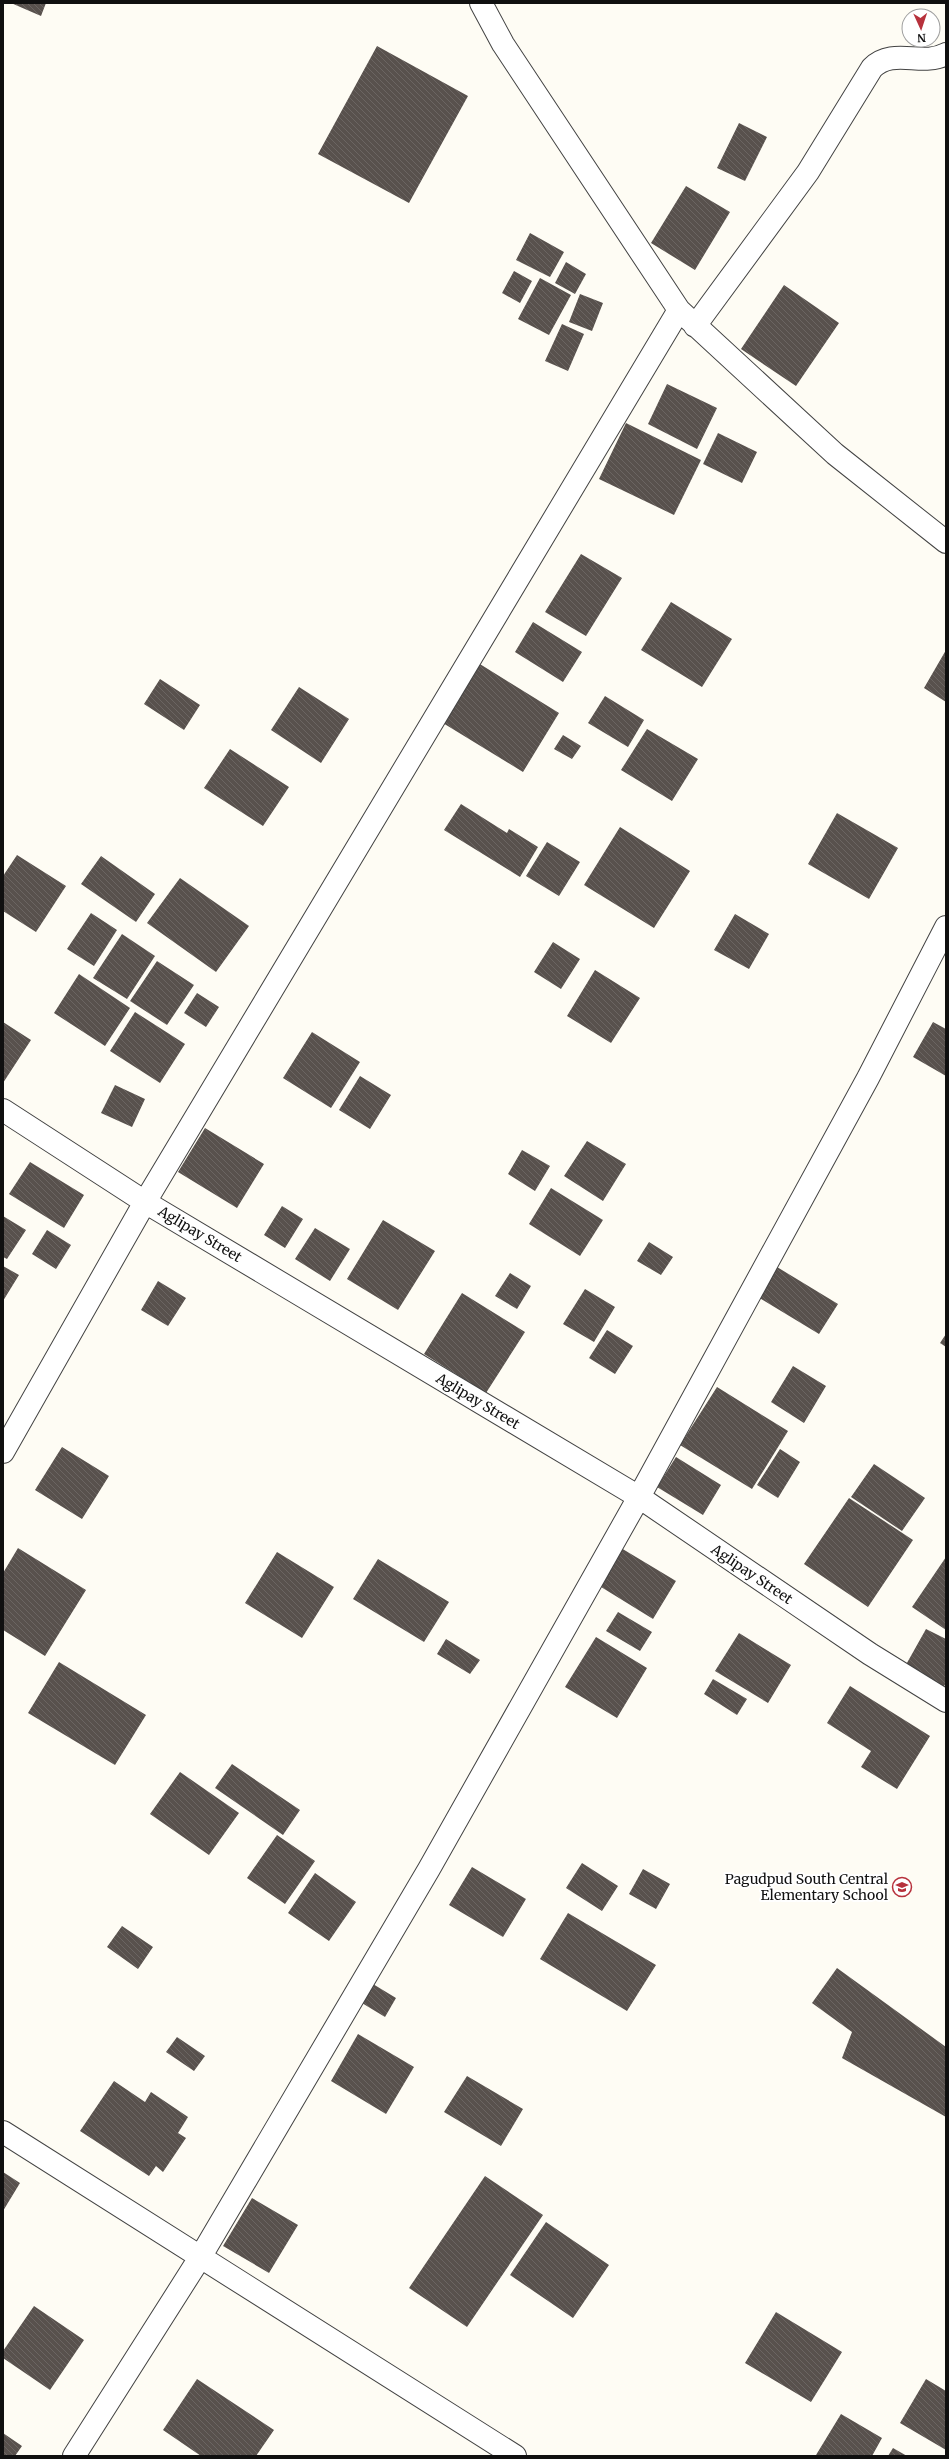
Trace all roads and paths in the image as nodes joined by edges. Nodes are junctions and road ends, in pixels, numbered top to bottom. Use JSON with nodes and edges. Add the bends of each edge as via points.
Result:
{"nodes":[{"id":1,"x":481,"y":3,"type":"edge"},
{"id":2,"x":946,"y":54,"type":"edge"},
{"id":3,"x":679,"y":310,"type":"junction"},
{"id":4,"x":695,"y":326,"type":"junction"},
{"id":5,"x":946,"y":542,"type":"edge"},
{"id":6,"x":946,"y":928,"type":"edge"},
{"id":7,"x":3,"y":1110,"type":"edge"},
{"id":8,"x":145,"y":1202,"type":"junction"},
{"id":9,"x":3,"y":1452,"type":"edge"},
{"id":10,"x":639,"y":1497,"type":"junction"},
{"id":11,"x":946,"y":1701,"type":"edge"},
{"id":12,"x":3,"y":2132,"type":"edge"},
{"id":13,"x":201,"y":2256,"type":"junction"},
{"id":14,"x":74,"y":2456,"type":"edge"},
{"id":15,"x":515,"y":2456,"type":"edge"}],
"edges":[{"from":1,"to":3,"type":"street","via":[[503,44]]},
{"from":2,"to":4,"type":"street","via":[[928,59],[893,57],[883,59],[872,68],[808,172]]},
{"from":3,"to":4,"type":"street"},
{"from":3,"to":8,"type":"street"},
{"from":4,"to":5,"type":"street","via":[[835,454]]},
{"from":6,"to":10,"type":"street","via":[[868,1078]]},
{"from":7,"to":8,"type":"street","name":"Aglipay Street"},
{"from":8,"to":9,"type":"street"},
{"from":8,"to":10,"type":"street","name":"Aglipay Street"},
{"from":10,"to":11,"type":"street","name":"Aglipay Street","via":[[870,1654]]},
{"from":10,"to":13,"type":"street","via":[[429,1869]]},
{"from":12,"to":13,"type":"street"},
{"from":13,"to":14,"type":"street"},
{"from":13,"to":15,"type":"street"}]}
